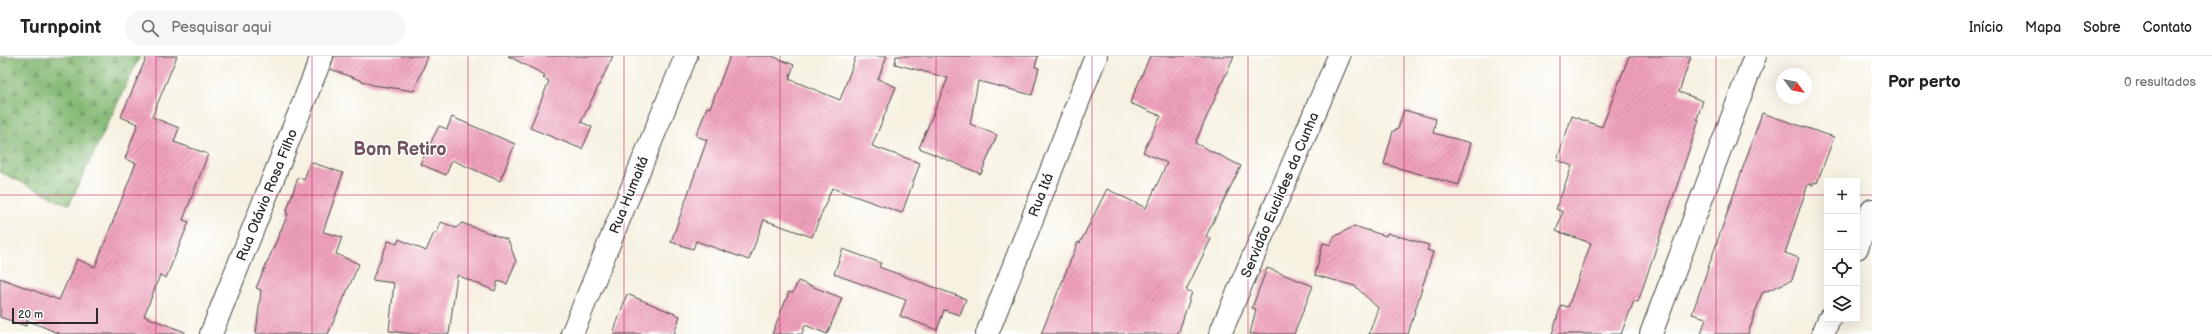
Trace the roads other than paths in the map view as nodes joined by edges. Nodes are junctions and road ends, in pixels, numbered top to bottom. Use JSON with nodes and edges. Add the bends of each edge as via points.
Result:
{"nodes":[{"id":1,"x":322,"y":56,"type":"edge"},
{"id":2,"x":686,"y":56,"type":"edge"},
{"id":3,"x":1096,"y":56,"type":"edge"},
{"id":4,"x":1339,"y":56,"type":"edge"},
{"id":5,"x":1755,"y":56,"type":"edge"},
{"id":6,"x":1872,"y":210,"type":"edge"},
{"id":7,"x":1860,"y":240,"type":"edge"},
{"id":8,"x":1828,"y":322,"type":"edge"},
{"id":9,"x":211,"y":334,"type":"edge"},
{"id":10,"x":572,"y":334,"type":"edge"},
{"id":11,"x":987,"y":334,"type":"edge"},
{"id":12,"x":1220,"y":334,"type":"edge"},
{"id":13,"x":1652,"y":334,"type":"edge"},
{"id":14,"x":1823,"y":334,"type":"edge"}],
"edges":[{"from":1,"to":9,"type":"street","name":"Rua Otávio Rosa Filho"},
{"from":2,"to":10,"type":"street","name":"Rua Humaitá"},
{"from":3,"to":11,"type":"street","name":"Rua Itá"},
{"from":4,"to":12,"type":"street","name":"Servidão Euclides da Cunha"},
{"from":5,"to":13,"type":"street"},
{"from":6,"to":7,"type":"street"},
{"from":8,"to":14,"type":"street"}]}
